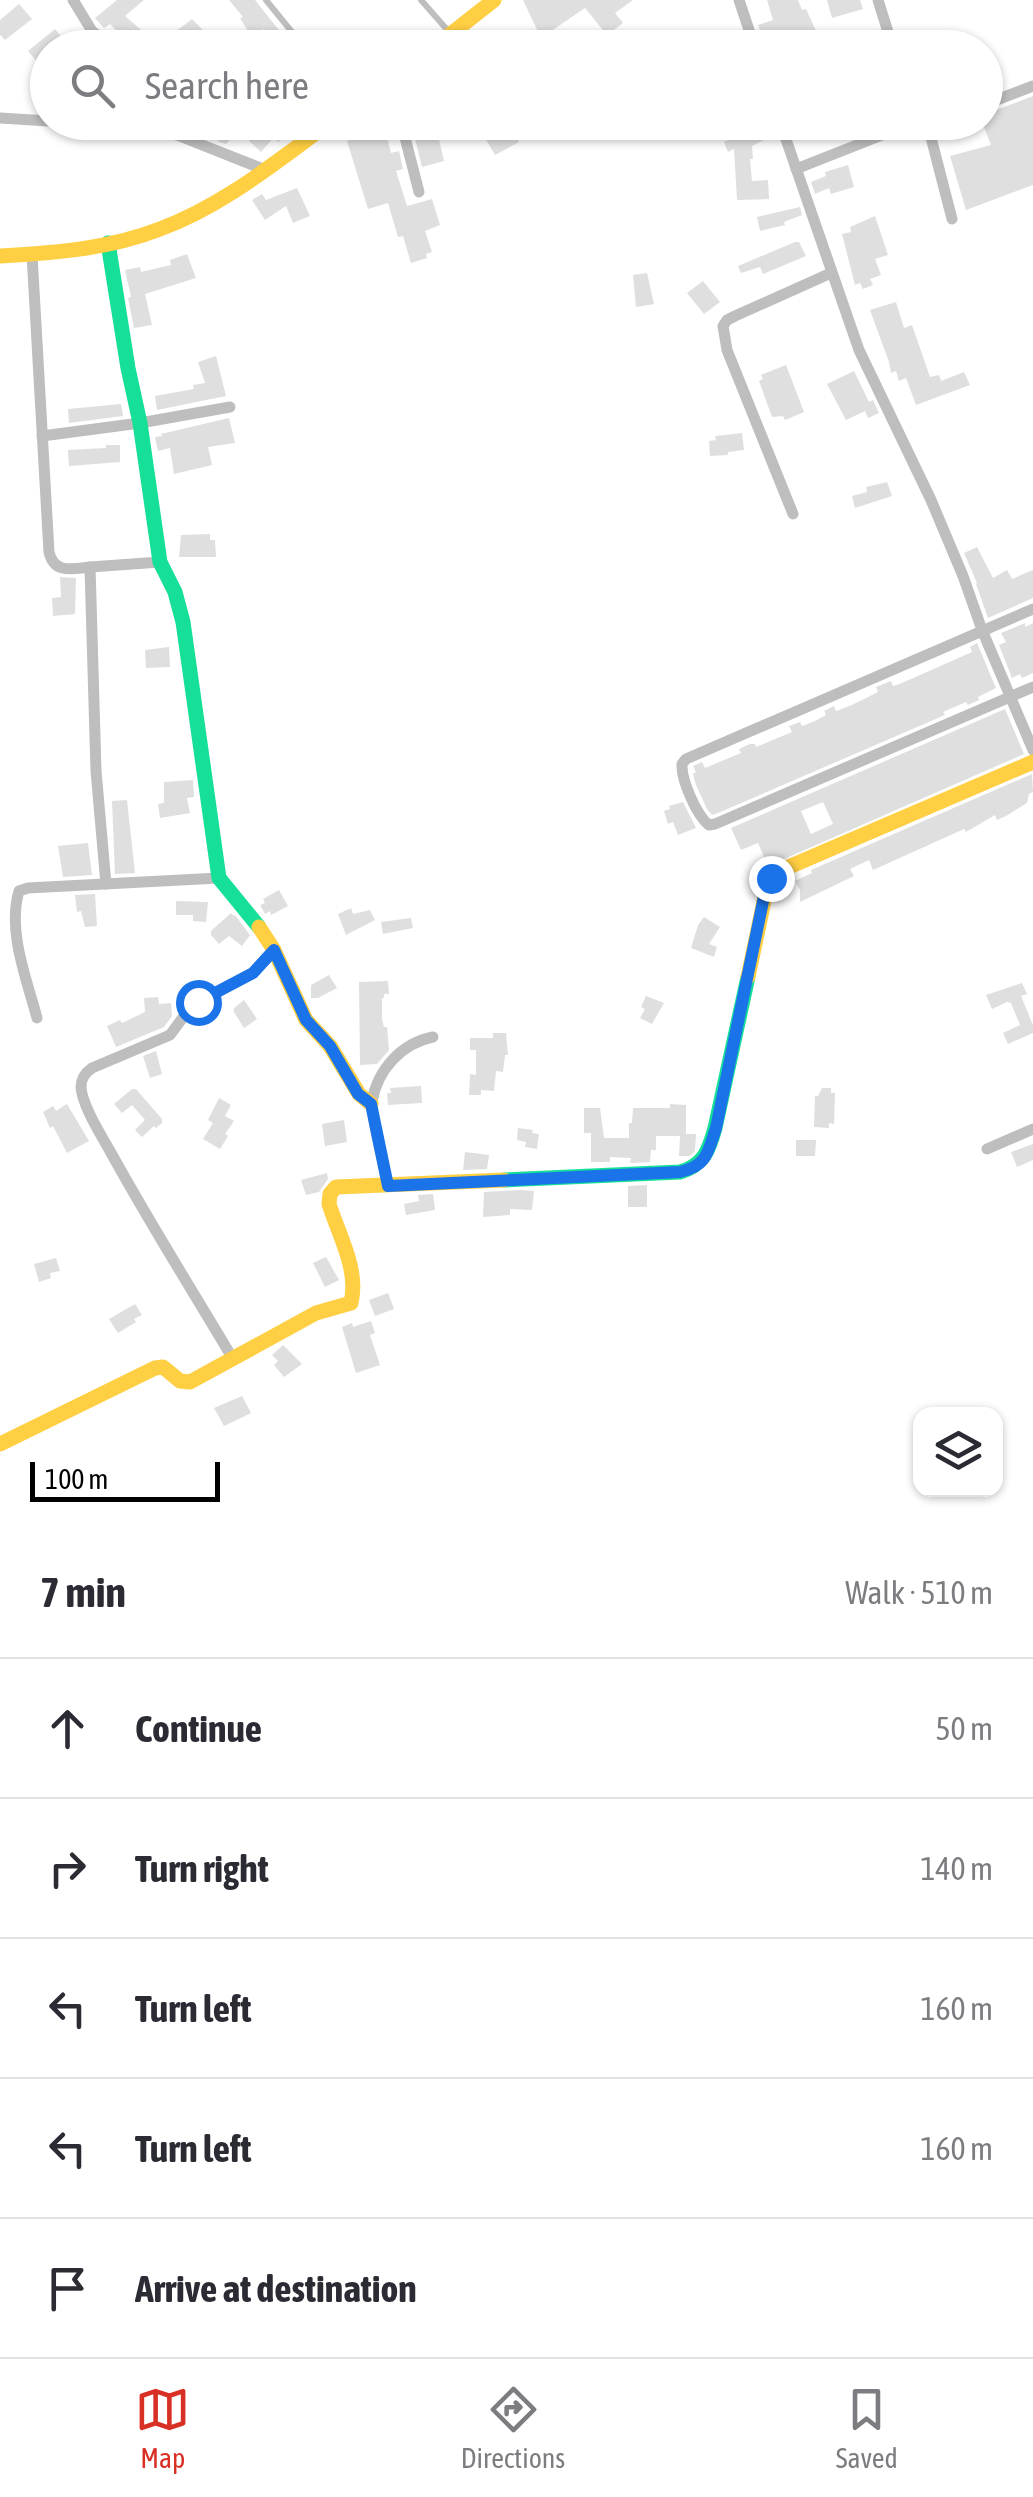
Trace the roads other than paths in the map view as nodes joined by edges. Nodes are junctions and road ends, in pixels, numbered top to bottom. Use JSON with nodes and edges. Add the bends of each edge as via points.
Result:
{"nodes":[{"id":1,"x":73,"y":0,"type":"edge"},
{"id":2,"x":266,"y":0,"type":"edge"},
{"id":3,"x":421,"y":0,"type":"edge"},
{"id":4,"x":494,"y":0,"type":"edge"},
{"id":5,"x":739,"y":0,"type":"edge"},
{"id":6,"x":878,"y":0,"type":"edge"},
{"id":7,"x":91,"y":30,"type":"edge"},
{"id":8,"x":290,"y":30,"type":"edge"},
{"id":9,"x":447,"y":30,"type":"edge"},
{"id":10,"x":455,"y":30,"type":"edge"},
{"id":11,"x":749,"y":30,"type":"edge"},
{"id":12,"x":887,"y":30,"type":"edge"},
{"id":13,"x":1033,"y":86,"type":"edge"},
{"id":14,"x":1003,"y":97,"type":"edge"},
{"id":15,"x":0,"y":118,"type":"edge"},
{"id":16,"x":30,"y":120,"type":"edge"},
{"id":17,"x":189,"y":140,"type":"edge"},
{"id":18,"x":306,"y":140,"type":"edge"},
{"id":19,"x":406,"y":140,"type":"edge"},
{"id":20,"x":786,"y":140,"type":"edge"},
{"id":21,"x":870,"y":140,"type":"edge"},
{"id":22,"x":931,"y":140,"type":"edge"},
{"id":23,"x":263,"y":170,"type":"junction"},
{"id":24,"x":796,"y":170,"type":"junction"},
{"id":25,"x":420,"y":192,"type":"dead end"},
{"id":26,"x":952,"y":218,"type":"dead end"},
{"id":27,"x":108,"y":243,"type":"junction"},
{"id":28,"x":32,"y":255,"type":"junction"},
{"id":29,"x":0,"y":256,"type":"edge"},
{"id":30,"x":831,"y":273,"type":"junction"},
{"id":31,"x":230,"y":407,"type":"dead end"},
{"id":32,"x":140,"y":423,"type":"junction"},
{"id":33,"x":42,"y":436,"type":"junction"},
{"id":34,"x":793,"y":514,"type":"dead end"},
{"id":35,"x":160,"y":562,"type":"junction"},
{"id":36,"x":90,"y":567,"type":"junction"},
{"id":37,"x":1033,"y":608,"type":"edge"},
{"id":38,"x":982,"y":630,"type":"junction"},
{"id":39,"x":1033,"y":687,"type":"edge"},
{"id":40,"x":1012,"y":696,"type":"junction"},
{"id":41,"x":1033,"y":750,"type":"edge"},
{"id":42,"x":1033,"y":762,"type":"edge"},
{"id":43,"x":219,"y":878,"type":"junction"},
{"id":44,"x":106,"y":884,"type":"junction"},
{"id":45,"x":274,"y":950,"type":"junction"},
{"id":46,"x":37,"y":1018,"type":"dead end"},
{"id":47,"x":433,"y":1036,"type":"dead end"},
{"id":48,"x":371,"y":1104,"type":"junction"},
{"id":49,"x":1033,"y":1129,"type":"edge"},
{"id":50,"x":987,"y":1149,"type":"dead end"},
{"id":51,"x":388,"y":1186,"type":"junction"},
{"id":52,"x":232,"y":1360,"type":"junction"},
{"id":53,"x":0,"y":1444,"type":"edge"}],
"edges":[{"from":1,"to":7,"type":"street"},
{"from":2,"to":8,"type":"lane"},
{"from":3,"to":9,"type":"lane"},
{"from":4,"to":10,"type":"main road"},
{"from":5,"to":11,"type":"street"},
{"from":6,"to":12,"type":"street"},
{"from":13,"to":14,"type":"street"},
{"from":15,"to":16,"type":"street"},
{"from":17,"to":23,"type":"street"},
{"from":18,"to":23,"type":"main road"},
{"from":19,"to":25,"type":"street"},
{"from":20,"to":24,"type":"street"},
{"from":21,"to":24,"type":"street"},
{"from":22,"to":26,"type":"street"},
{"from":23,"to":27,"type":"main road","via":[[180,221]]},
{"from":24,"to":30,"type":"street"},
{"from":27,"to":28,"type":"main road"},
{"from":27,"to":32,"type":"main road"},
{"from":28,"to":29,"type":"main road"},
{"from":28,"to":33,"type":"street"},
{"from":30,"to":34,"type":"street","via":[[723,326]]},
{"from":30,"to":38,"type":"street"},
{"from":31,"to":32,"type":"street"},
{"from":32,"to":33,"type":"street"},
{"from":32,"to":35,"type":"main road"},
{"from":33,"to":36,"type":"street","via":[[51,562]]},
{"from":35,"to":36,"type":"street"},
{"from":35,"to":43,"type":"main road","via":[[183,622]]},
{"from":36,"to":44,"type":"street"},
{"from":37,"to":38,"type":"street"},
{"from":38,"to":40,"type":"street"},
{"from":38,"to":40,"type":"street","via":[[686,759],[682,774],[702,820],[722,822]]},
{"from":39,"to":40,"type":"street"},
{"from":40,"to":41,"type":"street"},
{"from":42,"to":51,"type":"main road","via":[[771,878],[716,1128],[694,1169]]},
{"from":43,"to":44,"type":"street"},
{"from":43,"to":45,"type":"main road"},
{"from":44,"to":46,"type":"street","via":[[19,891],[17,933]]},
{"from":45,"to":48,"type":"main road","via":[[306,1020]]},
{"from":45,"to":52,"type":"street","via":[[253,973],[198,1002],[170,1035],[92,1068],[81,1084],[98,1130]]},
{"from":47,"to":48,"type":"street","via":[[416,1040],[393,1060]]},
{"from":48,"to":51,"type":"street"},
{"from":49,"to":50,"type":"street"},
{"from":51,"to":52,"type":"main road","via":[[336,1187],[330,1194],[354,1300],[316,1313]]},
{"from":52,"to":53,"type":"main road","via":[[190,1382],[155,1368]]}]}
